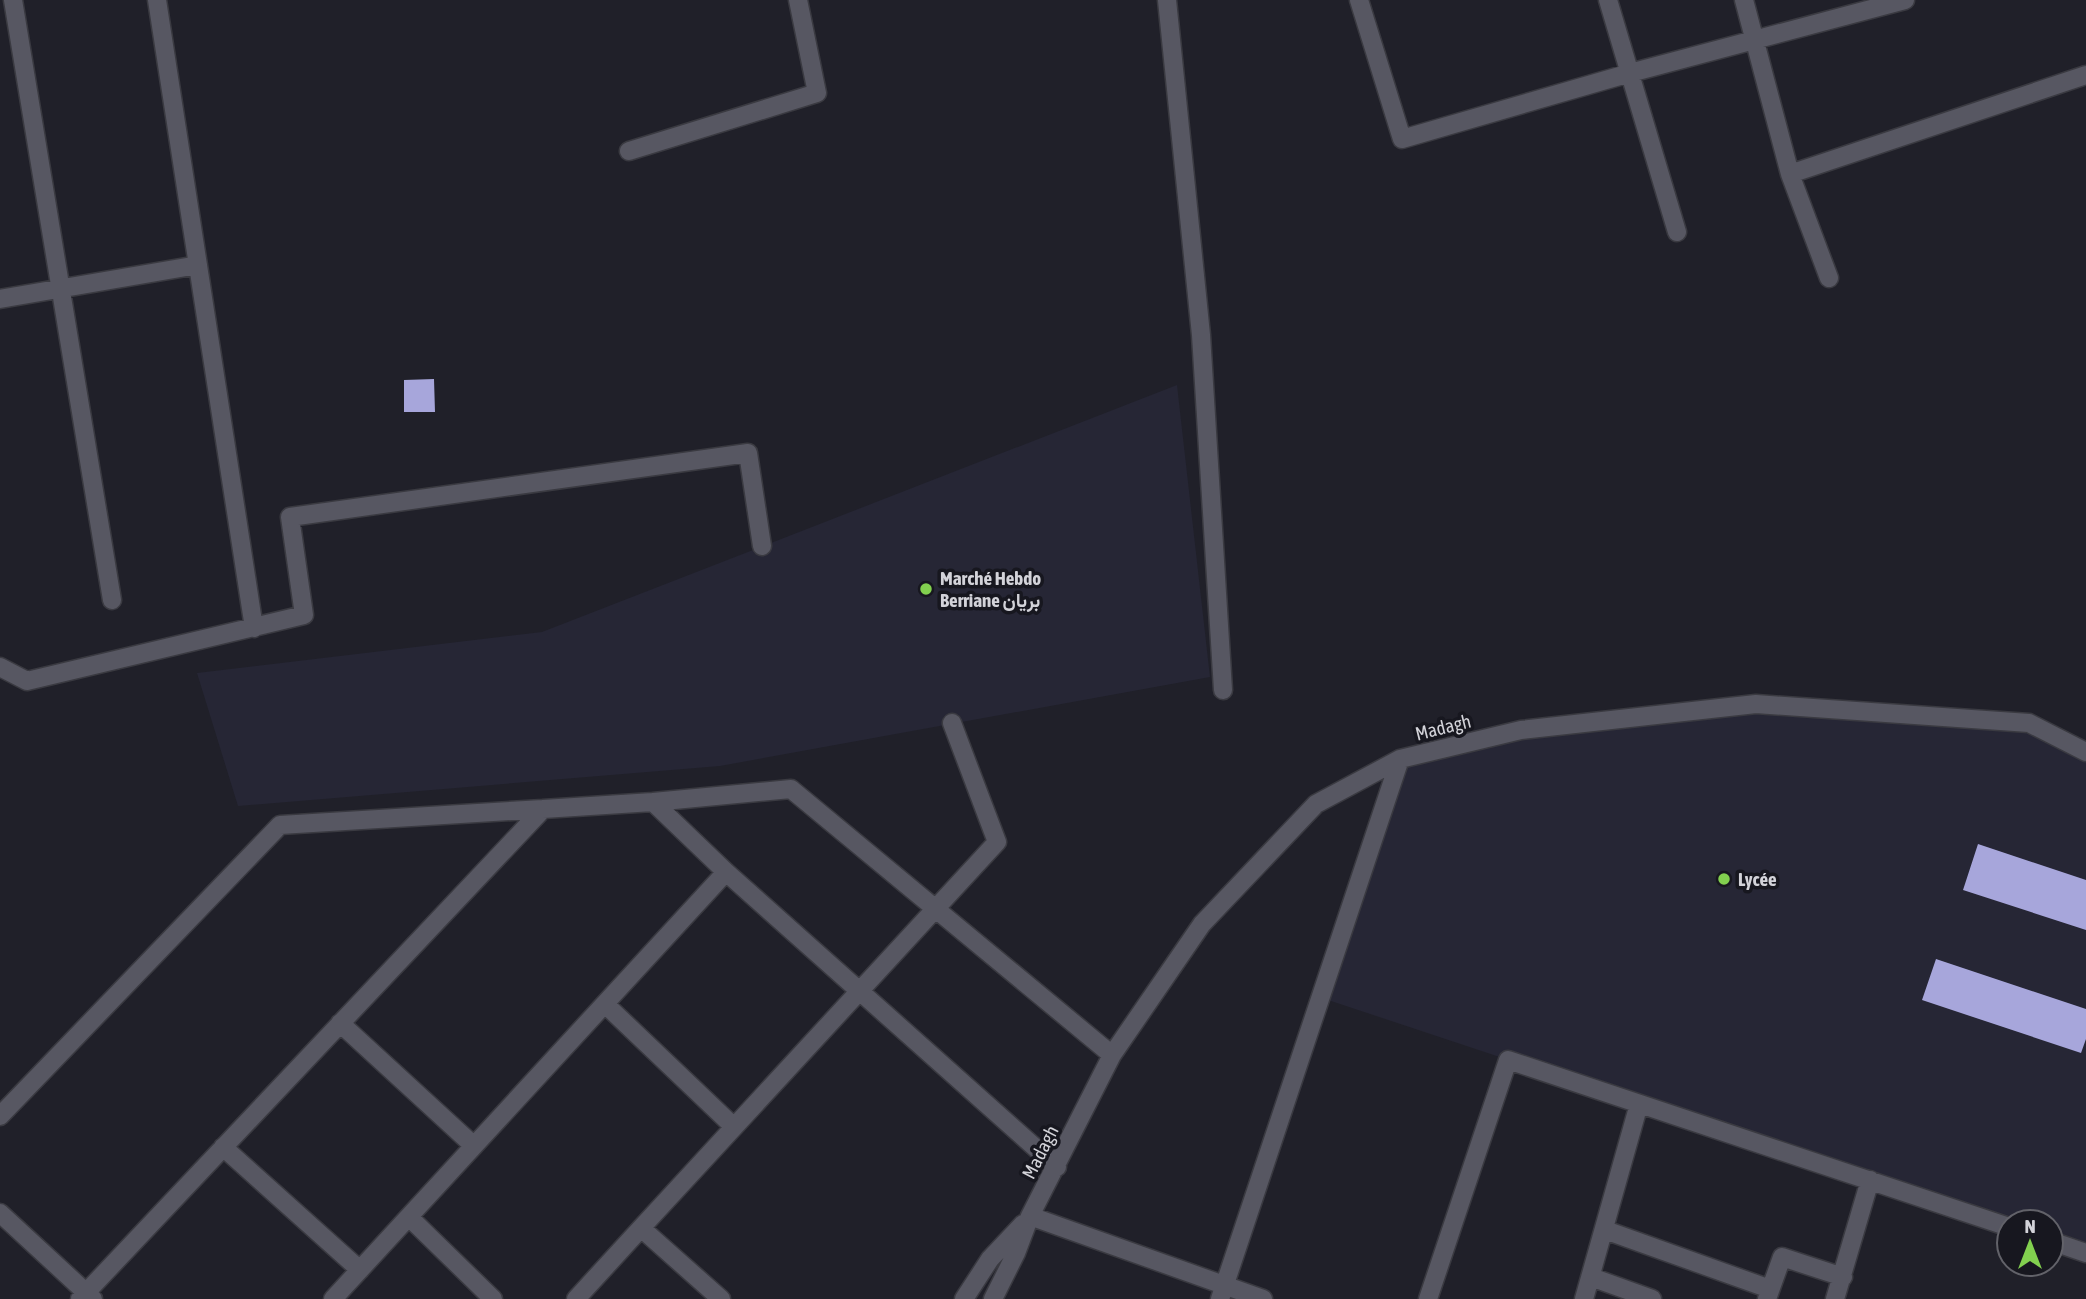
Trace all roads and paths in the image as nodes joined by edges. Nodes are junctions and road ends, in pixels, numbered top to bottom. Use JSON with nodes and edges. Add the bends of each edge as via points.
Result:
{"nodes":[{"id":1,"x":13,"y":0,"type":"edge"},
{"id":2,"x":158,"y":0,"type":"edge"},
{"id":3,"x":798,"y":0,"type":"edge"},
{"id":4,"x":1167,"y":0,"type":"edge"},
{"id":5,"x":1359,"y":0,"type":"edge"},
{"id":6,"x":1608,"y":0,"type":"edge"},
{"id":7,"x":1744,"y":0,"type":"edge"},
{"id":8,"x":1905,"y":0,"type":"edge"},
{"id":9,"x":1754,"y":39,"type":"junction"},
{"id":10,"x":1630,"y":73,"type":"junction"},
{"id":11,"x":2086,"y":75,"type":"edge"},
{"id":12,"x":629,"y":151,"type":"dead end"},
{"id":13,"x":1790,"y":174,"type":"junction"},
{"id":14,"x":1677,"y":232,"type":"dead end"},
{"id":15,"x":198,"y":265,"type":"junction"},
{"id":16,"x":1829,"y":278,"type":"dead end"},
{"id":17,"x":60,"y":288,"type":"junction"},
{"id":18,"x":0,"y":299,"type":"edge"},
{"id":19,"x":762,"y":546,"type":"dead end"},
{"id":20,"x":112,"y":600,"type":"dead end"},
{"id":21,"x":254,"y":628,"type":"junction"},
{"id":22,"x":0,"y":667,"type":"edge"},
{"id":23,"x":1223,"y":690,"type":"dead end"},
{"id":24,"x":952,"y":723,"type":"dead end"},
{"id":25,"x":2086,"y":752,"type":"edge"},
{"id":26,"x":1400,"y":759,"type":"junction"},
{"id":27,"x":653,"y":802,"type":"junction"},
{"id":28,"x":543,"y":809,"type":"junction"},
{"id":29,"x":726,"y":872,"type":"junction"},
{"id":30,"x":934,"y":909,"type":"junction"},
{"id":31,"x":860,"y":988,"type":"junction"},
{"id":32,"x":605,"y":1004,"type":"junction"},
{"id":33,"x":340,"y":1023,"type":"junction"},
{"id":34,"x":1112,"y":1055,"type":"junction"},
{"id":35,"x":1639,"y":1104,"type":"junction"},
{"id":36,"x":0,"y":1116,"type":"edge"},
{"id":37,"x":733,"y":1126,"type":"junction"},
{"id":38,"x":474,"y":1146,"type":"junction"},
{"id":39,"x":223,"y":1147,"type":"junction"},
{"id":40,"x":1057,"y":1167,"type":"junction"},
{"id":41,"x":1870,"y":1180,"type":"junction"},
{"id":42,"x":0,"y":1213,"type":"edge"},
{"id":43,"x":1030,"y":1216,"type":"junction"},
{"id":44,"x":409,"y":1217,"type":"junction"},
{"id":45,"x":1995,"y":1222,"type":"edge"},
{"id":46,"x":640,"y":1228,"type":"junction"},
{"id":47,"x":1605,"y":1230,"type":"junction"},
{"id":48,"x":2065,"y":1246,"type":"edge"},
{"id":49,"x":2086,"y":1253,"type":"edge"},
{"id":50,"x":360,"y":1270,"type":"junction"},
{"id":51,"x":1591,"y":1277,"type":"junction"},
{"id":52,"x":1843,"y":1277,"type":"junction"},
{"id":53,"x":1223,"y":1292,"type":"edge"},
{"id":54,"x":1768,"y":1294,"type":"edge"},
{"id":55,"x":86,"y":1297,"type":"edge"},
{"id":56,"x":333,"y":1299,"type":"edge"},
{"id":57,"x":493,"y":1299,"type":"edge"},
{"id":58,"x":576,"y":1299,"type":"edge"},
{"id":59,"x":721,"y":1299,"type":"edge"},
{"id":60,"x":964,"y":1299,"type":"edge"},
{"id":61,"x":992,"y":1299,"type":"edge"},
{"id":62,"x":1264,"y":1299,"type":"edge"},
{"id":63,"x":1428,"y":1299,"type":"edge"},
{"id":64,"x":1584,"y":1299,"type":"edge"},
{"id":65,"x":1652,"y":1299,"type":"edge"},
{"id":66,"x":1835,"y":1299,"type":"edge"}],
"edges":[{"from":1,"to":17,"type":"street"},
{"from":2,"to":15,"type":"street"},
{"from":3,"to":12,"type":"street","via":[[817,93]]},
{"from":4,"to":23,"type":"street","via":[[1201,335]]},
{"from":5,"to":10,"type":"street","via":[[1402,139]]},
{"from":6,"to":10,"type":"street"},
{"from":7,"to":9,"type":"street"},
{"from":8,"to":9,"type":"street"},
{"from":9,"to":10,"type":"street"},
{"from":9,"to":13,"type":"street"},
{"from":10,"to":14,"type":"street"},
{"from":11,"to":13,"type":"street"},
{"from":13,"to":16,"type":"street"},
{"from":15,"to":17,"type":"street"},
{"from":15,"to":21,"type":"street"},
{"from":17,"to":18,"type":"street"},
{"from":17,"to":20,"type":"street"},
{"from":19,"to":21,"type":"street","via":[[748,453],[290,517],[304,615]]},
{"from":21,"to":22,"type":"street","via":[[27,681]]},
{"from":24,"to":30,"type":"street","via":[[997,842]]},
{"from":25,"to":26,"type":"street","name":"Madagh","via":[[2029,723],[1756,704],[1521,730]]},
{"from":26,"to":34,"type":"street","name":"Madagh","via":[[1316,804],[1202,925]]},
{"from":26,"to":53,"type":"street"},
{"from":27,"to":28,"type":"street"},
{"from":27,"to":29,"type":"street"},
{"from":27,"to":30,"type":"street","via":[[791,789]]},
{"from":28,"to":33,"type":"street"},
{"from":28,"to":36,"type":"street","via":[[281,824]]},
{"from":29,"to":31,"type":"street"},
{"from":29,"to":32,"type":"street"},
{"from":30,"to":31,"type":"street"},
{"from":30,"to":34,"type":"street"},
{"from":31,"to":37,"type":"street"},
{"from":31,"to":40,"type":"street"},
{"from":32,"to":37,"type":"street"},
{"from":32,"to":38,"type":"street"},
{"from":33,"to":38,"type":"street"},
{"from":33,"to":39,"type":"street"},
{"from":34,"to":40,"type":"street","name":"Madagh"},
{"from":35,"to":41,"type":"street"},
{"from":35,"to":47,"type":"street"},
{"from":35,"to":63,"type":"street","via":[[1508,1060]]},
{"from":37,"to":46,"type":"street"},
{"from":38,"to":44,"type":"street"},
{"from":39,"to":50,"type":"street"},
{"from":39,"to":55,"type":"street"},
{"from":40,"to":43,"type":"street","name":"Madagh"},
{"from":41,"to":45,"type":"street"},
{"from":41,"to":52,"type":"street"},
{"from":42,"to":55,"type":"street"},
{"from":43,"to":53,"type":"street"},
{"from":43,"to":60,"type":"street","name":"Madagh","via":[[990,1259]]},
{"from":43,"to":61,"type":"street","name":"Madagh"},
{"from":44,"to":50,"type":"street"},
{"from":44,"to":57,"type":"street"},
{"from":46,"to":58,"type":"street"},
{"from":46,"to":59,"type":"street"},
{"from":47,"to":51,"type":"street"},
{"from":47,"to":54,"type":"street"},
{"from":48,"to":49,"type":"street"},
{"from":50,"to":56,"type":"street"},
{"from":51,"to":64,"type":"street"},
{"from":51,"to":65,"type":"street"},
{"from":52,"to":54,"type":"street","via":[[1782,1257]]},
{"from":52,"to":66,"type":"street"},
{"from":53,"to":62,"type":"street"}]}
